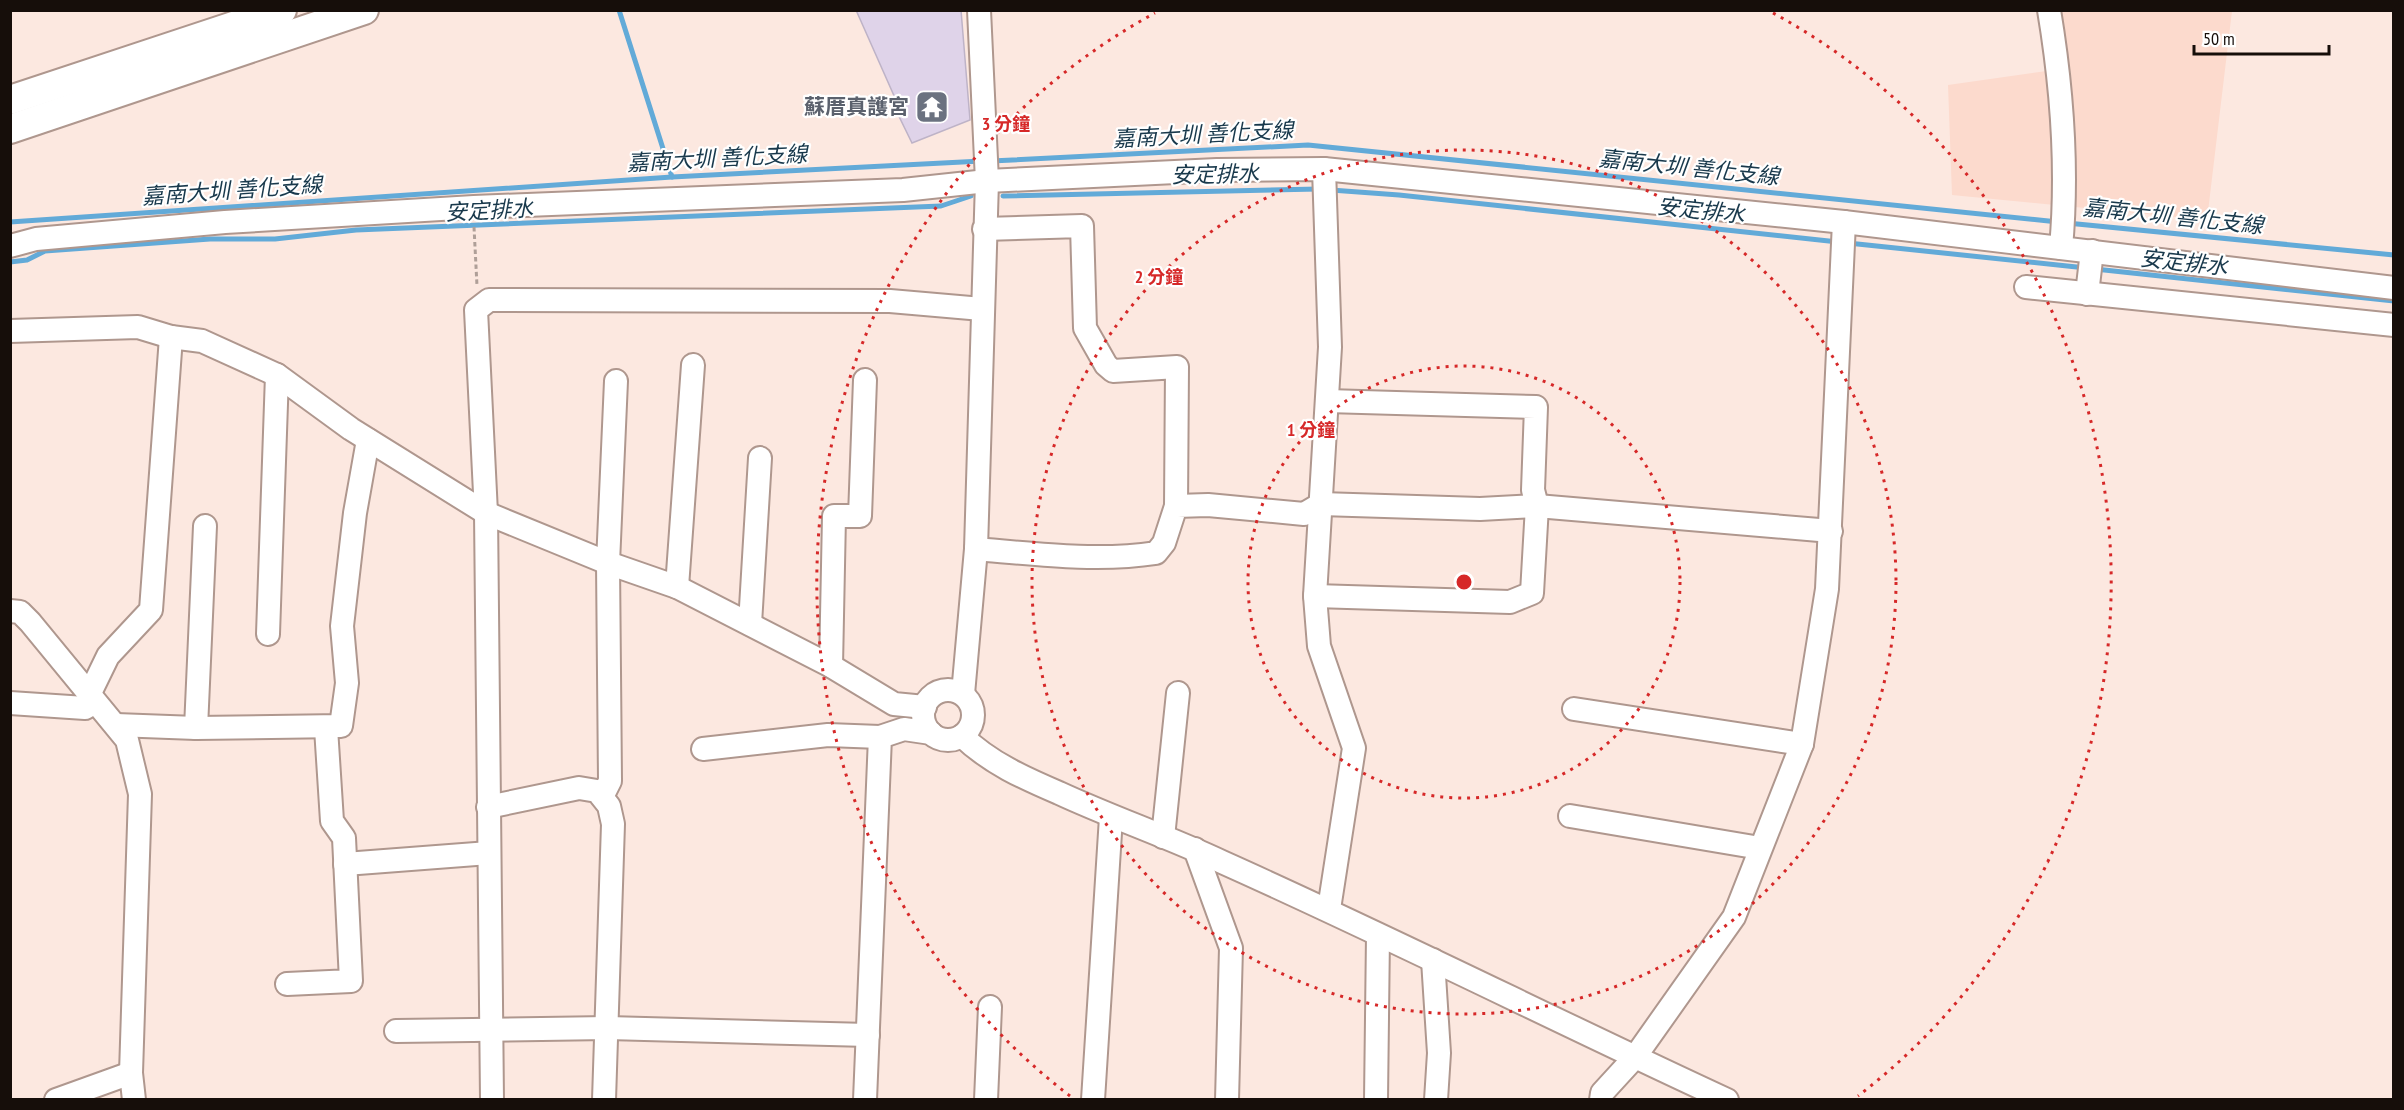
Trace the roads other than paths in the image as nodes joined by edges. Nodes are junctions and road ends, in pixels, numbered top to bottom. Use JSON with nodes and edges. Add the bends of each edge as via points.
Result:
{"nodes":[{"id":1,"x":282,"y":10,"type":"edge"},
{"id":2,"x":363,"y":10,"type":"edge"},
{"id":3,"x":979,"y":10,"type":"edge"},
{"id":4,"x":2049,"y":10,"type":"edge"},
{"id":5,"x":10,"y":100,"type":"edge"},
{"id":6,"x":10,"y":129,"type":"edge"},
{"id":7,"x":1324,"y":169,"type":"junction"},
{"id":8,"x":987,"y":177,"type":"junction"},
{"id":9,"x":1844,"y":222,"type":"junction"},
{"id":10,"x":984,"y":229,"type":"junction"},
{"id":11,"x":10,"y":246,"type":"edge"},
{"id":12,"x":2061,"y":248,"type":"junction"},
{"id":13,"x":2092,"y":251,"type":"junction"},
{"id":14,"x":2026,"y":287,"type":"dead end"},
{"id":15,"x":2394,"y":288,"type":"edge"},
{"id":16,"x":2088,"y":294,"type":"junction"},
{"id":17,"x":982,"y":309,"type":"junction"},
{"id":18,"x":2394,"y":325,"type":"edge"},
{"id":19,"x":10,"y":331,"type":"edge"},
{"id":20,"x":171,"y":337,"type":"junction"},
{"id":21,"x":693,"y":365,"type":"dead end"},
{"id":22,"x":278,"y":375,"type":"junction"},
{"id":23,"x":866,"y":380,"type":"dead end"},
{"id":24,"x":615,"y":381,"type":"dead end"},
{"id":25,"x":1327,"y":401,"type":"junction"},
{"id":26,"x":368,"y":440,"type":"junction"},
{"id":27,"x":760,"y":458,"type":"dead end"},
{"id":28,"x":1321,"y":504,"type":"junction"},
{"id":29,"x":1537,"y":506,"type":"junction"},
{"id":30,"x":1176,"y":507,"type":"junction"},
{"id":31,"x":486,"y":513,"type":"junction"},
{"id":32,"x":205,"y":526,"type":"dead end"},
{"id":33,"x":1831,"y":531,"type":"junction"},
{"id":34,"x":976,"y":549,"type":"junction"},
{"id":35,"x":608,"y":563,"type":"junction"},
{"id":36,"x":677,"y":587,"type":"junction"},
{"id":37,"x":1315,"y":596,"type":"junction"},
{"id":38,"x":10,"y":611,"type":"edge"},
{"id":39,"x":750,"y":624,"type":"junction"},
{"id":40,"x":268,"y":634,"type":"dead end"},
{"id":41,"x":831,"y":666,"type":"junction"},
{"id":42,"x":1178,"y":693,"type":"dead end"},
{"id":43,"x":963,"y":694,"type":"junction"},
{"id":44,"x":92,"y":698,"type":"junction"},
{"id":45,"x":10,"y":702,"type":"edge"},
{"id":46,"x":925,"y":707,"type":"junction"},
{"id":47,"x":1574,"y":709,"type":"dead end"},
{"id":48,"x":116,"y":725,"type":"junction"},
{"id":49,"x":196,"y":728,"type":"junction"},
{"id":50,"x":326,"y":728,"type":"junction"},
{"id":51,"x":931,"y":732,"type":"junction"},
{"id":52,"x":962,"y":736,"type":"junction"},
{"id":53,"x":880,"y":737,"type":"junction"},
{"id":54,"x":1802,"y":744,"type":"junction"},
{"id":55,"x":703,"y":749,"type":"dead end"},
{"id":56,"x":603,"y":795,"type":"junction"},
{"id":57,"x":488,"y":807,"type":"junction"},
{"id":58,"x":1570,"y":816,"type":"dead end"},
{"id":59,"x":1111,"y":817,"type":"junction"},
{"id":60,"x":1163,"y":837,"type":"junction"},
{"id":61,"x":1760,"y":848,"type":"junction"},
{"id":62,"x":1196,"y":849,"type":"junction"},
{"id":63,"x":489,"y":853,"type":"junction"},
{"id":64,"x":345,"y":864,"type":"junction"},
{"id":65,"x":1329,"y":909,"type":"junction"},
{"id":66,"x":1378,"y":935,"type":"junction"},
{"id":67,"x":1433,"y":960,"type":"junction"},
{"id":68,"x":287,"y":984,"type":"dead end"},
{"id":69,"x":990,"y":1007,"type":"dead end"},
{"id":70,"x":608,"y":1028,"type":"junction"},
{"id":71,"x":491,"y":1029,"type":"junction"},
{"id":72,"x":396,"y":1031,"type":"dead end"},
{"id":73,"x":868,"y":1035,"type":"junction"},
{"id":74,"x":1635,"y":1058,"type":"junction"},
{"id":75,"x":131,"y":1073,"type":"junction"},
{"id":76,"x":56,"y":1100,"type":"edge"},
{"id":77,"x":134,"y":1100,"type":"edge"},
{"id":78,"x":492,"y":1100,"type":"edge"},
{"id":79,"x":604,"y":1100,"type":"edge"},
{"id":80,"x":865,"y":1100,"type":"edge"},
{"id":81,"x":986,"y":1100,"type":"edge"},
{"id":82,"x":1093,"y":1100,"type":"edge"},
{"id":83,"x":1227,"y":1100,"type":"edge"},
{"id":84,"x":1376,"y":1100,"type":"edge"},
{"id":85,"x":1436,"y":1100,"type":"edge"},
{"id":86,"x":1601,"y":1100,"type":"edge"},
{"id":87,"x":1727,"y":1100,"type":"edge"}],
"edges":[{"from":1,"to":5,"type":"main road"},
{"from":2,"to":6,"type":"main road"},
{"from":3,"to":8,"type":"street"},
{"from":4,"to":12,"type":"street","via":[[2058,64],[2065,210]]},
{"from":7,"to":8,"type":"street"},
{"from":7,"to":9,"type":"street"},
{"from":7,"to":25,"type":"street"},
{"from":8,"to":10,"type":"street"},
{"from":8,"to":11,"type":"street","via":[[903,190],[474,207],[225,222],[36,239]]},
{"from":9,"to":12,"type":"street"},
{"from":9,"to":33,"type":"street"},
{"from":10,"to":17,"type":"street"},
{"from":10,"to":30,"type":"street","via":[[1082,226],[1085,328],[1106,365],[1113,371],[1177,367]]},
{"from":12,"to":13,"type":"street"},
{"from":13,"to":15,"type":"street"},
{"from":13,"to":16,"type":"street"},
{"from":14,"to":16,"type":"street"},
{"from":16,"to":18,"type":"street"},
{"from":17,"to":31,"type":"street","via":[[890,301],[489,300],[476,310]]},
{"from":17,"to":34,"type":"street"},
{"from":19,"to":20,"type":"street","via":[[138,327]]},
{"from":20,"to":22,"type":"street","via":[[202,341]]},
{"from":20,"to":44,"type":"street","via":[[151,610],[108,656]]},
{"from":21,"to":36,"type":"street"},
{"from":22,"to":26,"type":"street"},
{"from":22,"to":40,"type":"street"},
{"from":23,"to":41,"type":"street","via":[[860,516],[834,516]]},
{"from":24,"to":35,"type":"street"},
{"from":25,"to":28,"type":"street"},
{"from":25,"to":29,"type":"street","via":[[1536,407],[1533,489]]},
{"from":26,"to":31,"type":"street"},
{"from":26,"to":50,"type":"street","via":[[342,626],[347,683],[341,726]]},
{"from":27,"to":39,"type":"street"},
{"from":28,"to":29,"type":"street","via":[[1479,509]]},
{"from":28,"to":30,"type":"street","via":[[1305,514],[1208,505]]},
{"from":28,"to":37,"type":"street"},
{"from":29,"to":33,"type":"street"},
{"from":29,"to":37,"type":"street","via":[[1532,593],[1510,602]]},
{"from":30,"to":34,"type":"street","via":[[1164,543],[1156,553],[1131,557],[1055,556]]},
{"from":31,"to":35,"type":"street"},
{"from":31,"to":57,"type":"street"},
{"from":32,"to":49,"type":"street"},
{"from":33,"to":54,"type":"street","via":[[1827,589]]},
{"from":34,"to":43,"type":"street"},
{"from":35,"to":36,"type":"street"},
{"from":35,"to":56,"type":"street","via":[[610,781]]},
{"from":36,"to":39,"type":"street"},
{"from":37,"to":65,"type":"street","via":[[1319,646],[1354,748]]},
{"from":38,"to":44,"type":"street","via":[[20,612],[30,622]]},
{"from":39,"to":41,"type":"street"},
{"from":41,"to":46,"type":"street","via":[[894,704]]},
{"from":42,"to":60,"type":"street"},
{"from":43,"to":46,"type":"street","via":[[940,692]]},
{"from":43,"to":52,"type":"street","via":[[974,715]]},
{"from":44,"to":45,"type":"street","via":[[85,708]]},
{"from":44,"to":48,"type":"street"},
{"from":46,"to":51,"type":"street","via":[[924,721]]},
{"from":47,"to":54,"type":"street"},
{"from":48,"to":49,"type":"street"},
{"from":48,"to":75,"type":"street","via":[[127,740],[140,794]]},
{"from":49,"to":50,"type":"street"},
{"from":50,"to":64,"type":"street","via":[[332,821],[344,838]]},
{"from":51,"to":52,"type":"street","via":[[946,740]]},
{"from":51,"to":53,"type":"street","via":[[904,729]]},
{"from":52,"to":59,"type":"street","via":[[1012,772]]},
{"from":53,"to":55,"type":"street","via":[[828,735]]},
{"from":53,"to":73,"type":"street"},
{"from":54,"to":61,"type":"street"},
{"from":56,"to":57,"type":"street","via":[[579,788]]},
{"from":56,"to":70,"type":"street","via":[[613,824]]},
{"from":57,"to":63,"type":"street"},
{"from":58,"to":61,"type":"street"},
{"from":59,"to":60,"type":"street"},
{"from":59,"to":82,"type":"street"},
{"from":60,"to":62,"type":"street"},
{"from":61,"to":74,"type":"street","via":[[1734,918]]},
{"from":62,"to":65,"type":"street"},
{"from":62,"to":83,"type":"street","via":[[1231,948]]},
{"from":63,"to":64,"type":"street"},
{"from":63,"to":71,"type":"street"},
{"from":64,"to":68,"type":"street","via":[[351,981]]},
{"from":65,"to":66,"type":"street"},
{"from":66,"to":67,"type":"street"},
{"from":66,"to":84,"type":"street"},
{"from":67,"to":74,"type":"street"},
{"from":67,"to":85,"type":"street","via":[[1439,1053]]},
{"from":69,"to":81,"type":"street"},
{"from":70,"to":71,"type":"street"},
{"from":70,"to":73,"type":"street"},
{"from":70,"to":79,"type":"street"},
{"from":71,"to":72,"type":"street"},
{"from":71,"to":78,"type":"street"},
{"from":73,"to":80,"type":"street"},
{"from":74,"to":86,"type":"street","via":[[1602,1093]]},
{"from":74,"to":87,"type":"street"},
{"from":75,"to":76,"type":"street"},
{"from":75,"to":77,"type":"street"}]}
